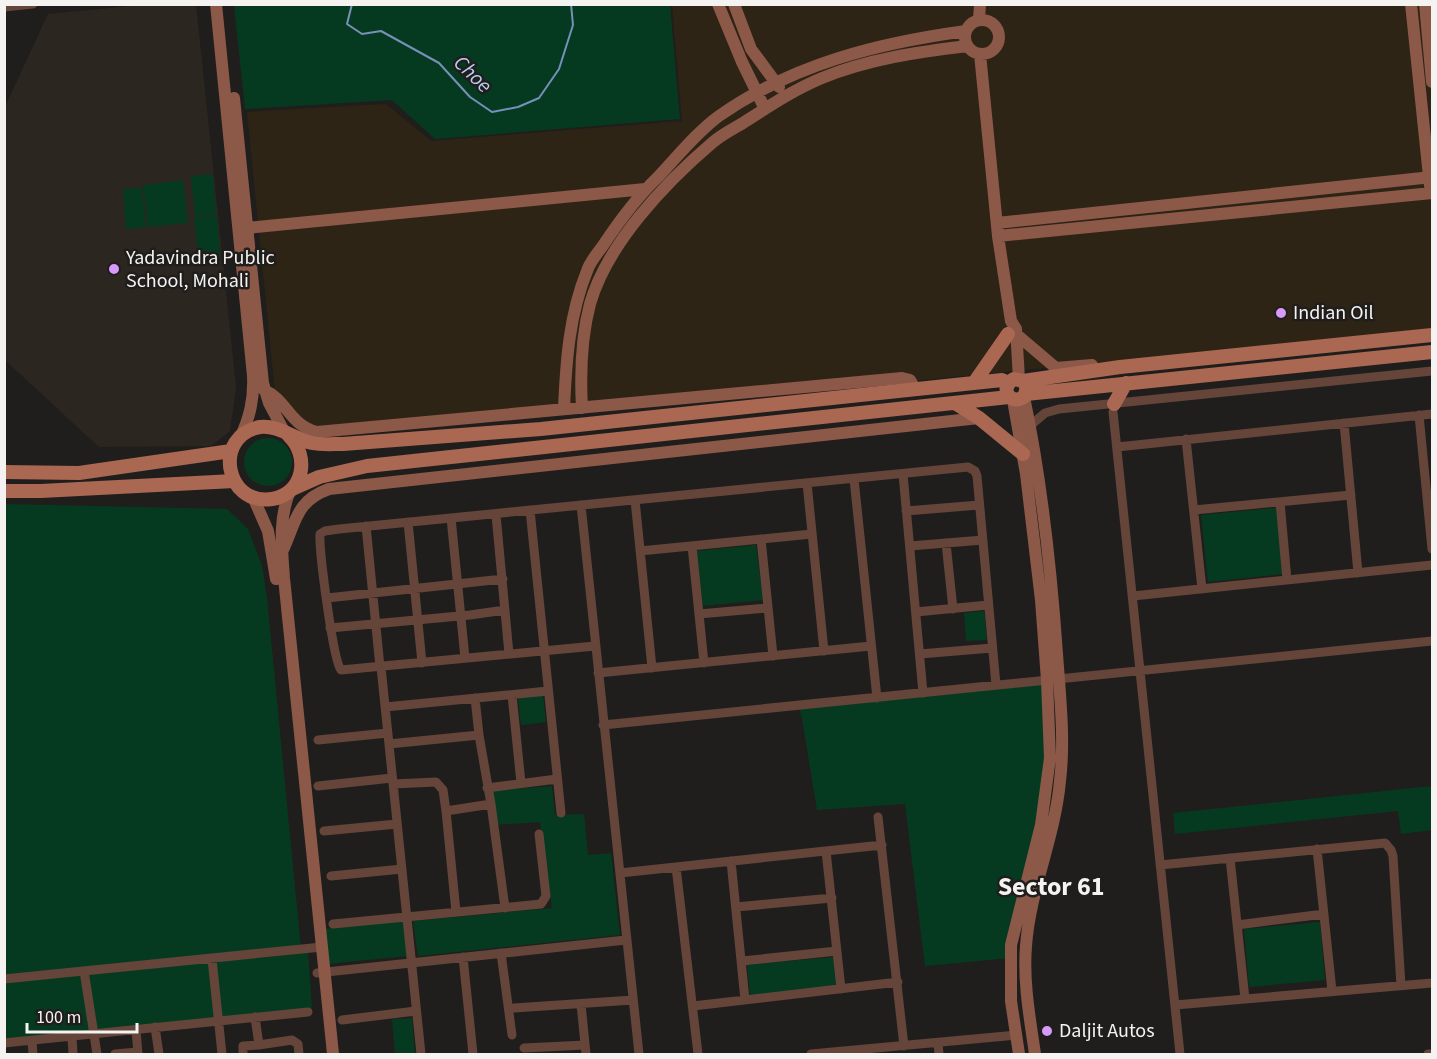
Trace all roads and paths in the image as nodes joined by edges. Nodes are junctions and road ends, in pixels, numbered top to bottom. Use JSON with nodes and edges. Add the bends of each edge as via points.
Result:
{"nodes":[{"id":1,"x":33,"y":4,"type":"edge"},
{"id":2,"x":216,"y":4,"type":"edge"},
{"id":3,"x":224,"y":4,"type":"edge"},
{"id":4,"x":718,"y":4,"type":"edge"},
{"id":5,"x":734,"y":4,"type":"edge"},
{"id":6,"x":980,"y":4,"type":"edge"},
{"id":7,"x":1425,"y":6,"type":"edge"},
{"id":8,"x":4,"y":7,"type":"edge"},
{"id":9,"x":1412,"y":7,"type":"edge"},
{"id":10,"x":979,"y":20,"type":"junction"},
{"id":11,"x":966,"y":31,"type":"junction"},
{"id":12,"x":968,"y":46,"type":"junction"},
{"id":13,"x":980,"y":54,"type":"junction"},
{"id":14,"x":1432,"y":82,"type":"edge"},
{"id":15,"x":775,"y":83,"type":"junction"},
{"id":16,"x":757,"y":92,"type":"junction"},
{"id":17,"x":785,"y":96,"type":"junction"},
{"id":18,"x":765,"y":109,"type":"junction"},
{"id":19,"x":1431,"y":178,"type":"edge"},
{"id":20,"x":645,"y":189,"type":"junction"},
{"id":21,"x":1432,"y":193,"type":"edge"},
{"id":22,"x":1266,"y":195,"type":"junction"},
{"id":23,"x":1269,"y":209,"type":"junction"},
{"id":24,"x":997,"y":223,"type":"junction"},
{"id":25,"x":247,"y":228,"type":"junction"},
{"id":26,"x":998,"y":236,"type":"junction"},
{"id":27,"x":1011,"y":330,"type":"junction"},
{"id":28,"x":1432,"y":333,"type":"edge"},
{"id":29,"x":1432,"y":352,"type":"edge"},
{"id":30,"x":1119,"y":365,"type":"junction"},
{"id":31,"x":1432,"y":371,"type":"edge"},
{"id":32,"x":1126,"y":382,"type":"junction"},
{"id":33,"x":974,"y":383,"type":"junction"},
{"id":34,"x":1017,"y":389,"type":"junction"},
{"id":35,"x":264,"y":390,"type":"junction"},
{"id":36,"x":916,"y":390,"type":"junction"},
{"id":37,"x":955,"y":403,"type":"junction"},
{"id":38,"x":582,"y":408,"type":"junction"},
{"id":39,"x":1113,"y":408,"type":"junction"},
{"id":40,"x":564,"y":409,"type":"junction"},
{"id":41,"x":1432,"y":414,"type":"edge"},
{"id":42,"x":1419,"y":415,"type":"junction"},
{"id":43,"x":979,"y":418,"type":"junction"},
{"id":44,"x":1344,"y":423,"type":"junction"},
{"id":45,"x":1031,"y":425,"type":"junction"},
{"id":46,"x":287,"y":434,"type":"junction"},
{"id":47,"x":240,"y":438,"type":"junction"},
{"id":48,"x":1186,"y":439,"type":"junction"},
{"id":49,"x":1117,"y":447,"type":"junction"},
{"id":50,"x":231,"y":451,"type":"junction"},
{"id":51,"x":1023,"y":454,"type":"junction"},
{"id":52,"x":4,"y":472,"type":"edge"},
{"id":53,"x":903,"y":474,"type":"junction"},
{"id":54,"x":854,"y":479,"type":"junction"},
{"id":55,"x":234,"y":481,"type":"junction"},
{"id":56,"x":807,"y":483,"type":"junction"},
{"id":57,"x":4,"y":490,"type":"edge"},
{"id":58,"x":291,"y":490,"type":"junction"},
{"id":59,"x":1351,"y":495,"type":"junction"},
{"id":60,"x":253,"y":497,"type":"junction"},
{"id":61,"x":635,"y":500,"type":"junction"},
{"id":62,"x":1280,"y":502,"type":"junction"},
{"id":63,"x":979,"y":505,"type":"junction"},
{"id":64,"x":581,"y":506,"type":"junction"},
{"id":65,"x":530,"y":510,"type":"junction"},
{"id":66,"x":1194,"y":510,"type":"junction"},
{"id":67,"x":906,"y":511,"type":"junction"},
{"id":68,"x":496,"y":515,"type":"junction"},
{"id":69,"x":450,"y":518,"type":"junction"},
{"id":70,"x":408,"y":522,"type":"junction"},
{"id":71,"x":366,"y":526,"type":"junction"},
{"id":72,"x":812,"y":534,"type":"junction"},
{"id":73,"x":760,"y":539,"type":"junction"},
{"id":74,"x":982,"y":540,"type":"junction"},
{"id":75,"x":946,"y":543,"type":"junction"},
{"id":76,"x":692,"y":546,"type":"junction"},
{"id":77,"x":910,"y":546,"type":"junction"},
{"id":78,"x":1432,"y":549,"type":"edge"},
{"id":79,"x":640,"y":551,"type":"junction"},
{"id":80,"x":282,"y":552,"type":"junction"},
{"id":81,"x":1432,"y":565,"type":"edge"},
{"id":82,"x":1358,"y":573,"type":"junction"},
{"id":83,"x":503,"y":579,"type":"junction"},
{"id":84,"x":1287,"y":580,"type":"junction"},
{"id":85,"x":457,"y":584,"type":"junction"},
{"id":86,"x":1202,"y":589,"type":"junction"},
{"id":87,"x":415,"y":590,"type":"junction"},
{"id":88,"x":373,"y":594,"type":"junction"},
{"id":89,"x":1133,"y":596,"type":"junction"},
{"id":90,"x":327,"y":598,"type":"junction"},
{"id":91,"x":988,"y":605,"type":"junction"},
{"id":92,"x":768,"y":608,"type":"junction"},
{"id":93,"x":953,"y":609,"type":"junction"},
{"id":94,"x":505,"y":610,"type":"junction"},
{"id":95,"x":916,"y":612,"type":"junction"},
{"id":96,"x":699,"y":614,"type":"junction"},
{"id":97,"x":460,"y":616,"type":"junction"},
{"id":98,"x":418,"y":620,"type":"junction"},
{"id":99,"x":376,"y":624,"type":"junction"},
{"id":100,"x":330,"y":628,"type":"junction"},
{"id":101,"x":1432,"y":641,"type":"edge"},
{"id":102,"x":595,"y":646,"type":"junction"},
{"id":103,"x":872,"y":646,"type":"junction"},
{"id":104,"x":992,"y":648,"type":"junction"},
{"id":105,"x":544,"y":651,"type":"junction"},
{"id":106,"x":824,"y":651,"type":"junction"},
{"id":107,"x":509,"y":654,"type":"junction"},
{"id":108,"x":920,"y":654,"type":"junction"},
{"id":109,"x":772,"y":656,"type":"junction"},
{"id":110,"x":465,"y":658,"type":"junction"},
{"id":111,"x":422,"y":663,"type":"junction"},
{"id":112,"x":704,"y":663,"type":"junction"},
{"id":113,"x":381,"y":667,"type":"junction"},
{"id":114,"x":652,"y":668,"type":"junction"},
{"id":115,"x":1139,"y":671,"type":"junction"},
{"id":116,"x":598,"y":673,"type":"junction"},
{"id":117,"x":1053,"y":680,"type":"junction"},
{"id":118,"x":996,"y":685,"type":"junction"},
{"id":119,"x":548,"y":691,"type":"junction"},
{"id":120,"x":923,"y":693,"type":"junction"},
{"id":121,"x":512,"y":695,"type":"junction"},
{"id":122,"x":476,"y":698,"type":"junction"},
{"id":123,"x":877,"y":698,"type":"junction"},
{"id":124,"x":385,"y":707,"type":"junction"},
{"id":125,"x":603,"y":725,"type":"junction"},
{"id":126,"x":388,"y":733,"type":"junction"},
{"id":127,"x":479,"y":735,"type":"junction"},
{"id":128,"x":318,"y":740,"type":"dead end"},
{"id":129,"x":389,"y":744,"type":"junction"},
{"id":130,"x":557,"y":779,"type":"junction"},
{"id":131,"x":393,"y":781,"type":"junction"},
{"id":132,"x":521,"y":783,"type":"junction"},
{"id":133,"x":318,"y":786,"type":"dead end"},
{"id":134,"x":487,"y":788,"type":"junction"},
{"id":135,"x":491,"y":804,"type":"junction"},
{"id":136,"x":446,"y":811,"type":"junction"},
{"id":137,"x":561,"y":813,"type":"dead end"},
{"id":138,"x":878,"y":817,"type":"dead end"},
{"id":139,"x":397,"y":824,"type":"junction"},
{"id":140,"x":324,"y":831,"type":"dead end"},
{"id":141,"x":539,"y":834,"type":"dead end"},
{"id":142,"x":882,"y":845,"type":"junction"},
{"id":143,"x":1317,"y":849,"type":"junction"},
{"id":144,"x":826,"y":851,"type":"junction"},
{"id":145,"x":1230,"y":858,"type":"junction"},
{"id":146,"x":731,"y":861,"type":"junction"},
{"id":147,"x":1160,"y":865,"type":"junction"},
{"id":148,"x":676,"y":867,"type":"junction"},
{"id":149,"x":402,"y":869,"type":"junction"},
{"id":150,"x":620,"y":873,"type":"junction"},
{"id":151,"x":331,"y":876,"type":"dead end"},
{"id":152,"x":1029,"y":895,"type":"junction"},
{"id":153,"x":832,"y":898,"type":"junction"},
{"id":154,"x":736,"y":907,"type":"junction"},
{"id":155,"x":505,"y":908,"type":"junction"},
{"id":156,"x":456,"y":912,"type":"junction"},
{"id":157,"x":1324,"y":914,"type":"junction"},
{"id":158,"x":407,"y":917,"type":"junction"},
{"id":159,"x":333,"y":924,"type":"dead end"},
{"id":160,"x":1237,"y":925,"type":"junction"},
{"id":161,"x":626,"y":940,"type":"junction"},
{"id":162,"x":318,"y":948,"type":"junction"},
{"id":163,"x":837,"y":951,"type":"junction"},
{"id":164,"x":501,"y":953,"type":"junction"},
{"id":165,"x":463,"y":957,"type":"junction"},
{"id":166,"x":212,"y":959,"type":"junction"},
{"id":167,"x":742,"y":961,"type":"junction"},
{"id":168,"x":411,"y":963,"type":"junction"},
{"id":169,"x":84,"y":971,"type":"junction"},
{"id":170,"x":320,"y":972,"type":"junction"},
{"id":171,"x":4,"y":978,"type":"edge"},
{"id":172,"x":898,"y":982,"type":"junction"},
{"id":173,"x":1432,"y":983,"type":"edge"},
{"id":174,"x":1401,"y":986,"type":"junction"},
{"id":175,"x":841,"y":989,"type":"junction"},
{"id":176,"x":1332,"y":992,"type":"junction"},
{"id":177,"x":1245,"y":999,"type":"junction"},
{"id":178,"x":633,"y":1000,"type":"junction"},
{"id":179,"x":746,"y":1000,"type":"junction"},
{"id":180,"x":581,"y":1004,"type":"junction"},
{"id":181,"x":1175,"y":1005,"type":"junction"},
{"id":182,"x":693,"y":1006,"type":"junction"},
{"id":183,"x":514,"y":1008,"type":"dead end"},
{"id":184,"x":416,"y":1011,"type":"junction"},
{"id":185,"x":308,"y":1012,"type":"dead end"},
{"id":186,"x":255,"y":1017,"type":"junction"},
{"id":187,"x":217,"y":1020,"type":"junction"},
{"id":188,"x":342,"y":1020,"type":"dead end"},
{"id":189,"x":155,"y":1027,"type":"junction"},
{"id":190,"x":136,"y":1030,"type":"junction"},
{"id":191,"x":95,"y":1035,"type":"junction"},
{"id":192,"x":512,"y":1035,"type":"dead end"},
{"id":193,"x":1017,"y":1035,"type":"junction"},
{"id":194,"x":72,"y":1037,"type":"junction"},
{"id":195,"x":32,"y":1041,"type":"junction"},
{"id":196,"x":938,"y":1042,"type":"junction"},
{"id":197,"x":7,"y":1043,"type":"edge"},
{"id":198,"x":259,"y":1045,"type":"junction"},
{"id":199,"x":904,"y":1046,"type":"junction"},
{"id":200,"x":524,"y":1048,"type":"dead end"},
{"id":201,"x":585,"y":1050,"type":"edge"},
{"id":202,"x":138,"y":1053,"type":"edge"},
{"id":203,"x":12,"y":1054,"type":"edge"},
{"id":204,"x":33,"y":1054,"type":"edge"},
{"id":205,"x":73,"y":1054,"type":"edge"},
{"id":206,"x":97,"y":1054,"type":"edge"},
{"id":207,"x":115,"y":1054,"type":"edge"},
{"id":208,"x":119,"y":1054,"type":"edge"},
{"id":209,"x":159,"y":1054,"type":"edge"},
{"id":210,"x":222,"y":1054,"type":"edge"},
{"id":211,"x":243,"y":1054,"type":"edge"},
{"id":212,"x":299,"y":1054,"type":"edge"},
{"id":213,"x":326,"y":1054,"type":"edge"},
{"id":214,"x":333,"y":1054,"type":"edge"},
{"id":215,"x":421,"y":1054,"type":"edge"},
{"id":216,"x":473,"y":1054,"type":"edge"},
{"id":217,"x":639,"y":1054,"type":"edge"},
{"id":218,"x":698,"y":1054,"type":"edge"},
{"id":219,"x":811,"y":1054,"type":"edge"},
{"id":220,"x":939,"y":1054,"type":"edge"},
{"id":221,"x":1019,"y":1054,"type":"edge"},
{"id":222,"x":1035,"y":1054,"type":"edge"},
{"id":223,"x":1180,"y":1054,"type":"edge"},
{"id":224,"x":1428,"y":1054,"type":"edge"},
{"id":225,"x":1432,"y":1054,"type":"edge"}],
"edges":[{"from":1,"to":8,"type":"street"},
{"from":2,"to":47,"type":"street","via":[[253,376],[251,411]]},
{"from":3,"to":25,"type":"street"},
{"from":4,"to":16,"type":"street"},
{"from":5,"to":15,"type":"street","via":[[751,49]]},
{"from":6,"to":10,"type":"street"},
{"from":7,"to":9,"type":"street"},
{"from":7,"to":14,"type":"street"},
{"from":9,"to":19,"type":"street"},
{"from":10,"to":11,"type":"street"},
{"from":10,"to":13,"type":"street","via":[[993,24],[998,39],[990,52]]},
{"from":11,"to":12,"type":"street"},
{"from":11,"to":15,"type":"street","via":[[870,48]]},
{"from":12,"to":13,"type":"street"},
{"from":12,"to":17,"type":"street","via":[[916,52],[860,65]]},
{"from":13,"to":24,"type":"street"},
{"from":15,"to":16,"type":"street"},
{"from":15,"to":17,"type":"street"},
{"from":16,"to":18,"type":"street"},
{"from":16,"to":20,"type":"street","via":[[717,117]]},
{"from":17,"to":18,"type":"street"},
{"from":18,"to":38,"type":"street","via":[[714,141],[653,200],[600,276],[584,333]]},
{"from":19,"to":21,"type":"street"},
{"from":19,"to":22,"type":"street"},
{"from":20,"to":25,"type":"street"},
{"from":20,"to":40,"type":"street","via":[[587,268],[570,331]]},
{"from":21,"to":23,"type":"street"},
{"from":22,"to":23,"type":"street"},
{"from":22,"to":24,"type":"street"},
{"from":23,"to":26,"type":"street"},
{"from":24,"to":26,"type":"street"},
{"from":25,"to":35,"type":"street"},
{"from":26,"to":27,"type":"street"},
{"from":27,"to":30,"type":"street","via":[[1056,368]]},
{"from":27,"to":33,"type":"main road"},
{"from":27,"to":34,"type":"street"},
{"from":28,"to":30,"type":"main road"},
{"from":29,"to":32,"type":"main road"},
{"from":30,"to":34,"type":"main road"},
{"from":31,"to":39,"type":"street"},
{"from":32,"to":34,"type":"main road"},
{"from":32,"to":39,"type":"main road"},
{"from":33,"to":34,"type":"main road","via":[[1002,380]]},
{"from":33,"to":36,"type":"main road"},
{"from":34,"to":37,"type":"main road"},
{"from":34,"to":45,"type":"street"},
{"from":34,"to":51,"type":"street"},
{"from":35,"to":40,"type":"street","via":[[274,394],[303,428],[317,432]]},
{"from":35,"to":46,"type":"street"},
{"from":36,"to":38,"type":"street","via":[[910,380],[902,378]]},
{"from":36,"to":46,"type":"main road","via":[[541,429],[367,442],[313,444]]},
{"from":37,"to":43,"type":"main road"},
{"from":37,"to":58,"type":"main road","via":[[367,466],[319,477]]},
{"from":38,"to":40,"type":"street"},
{"from":39,"to":45,"type":"street","via":[[1051,411]]},
{"from":39,"to":49,"type":"street"},
{"from":41,"to":42,"type":"street"},
{"from":42,"to":44,"type":"street"},
{"from":42,"to":78,"type":"street"},
{"from":43,"to":51,"type":"main road"},
{"from":43,"to":80,"type":"street","via":[[329,489],[314,494],[303,504]]},
{"from":44,"to":48,"type":"street"},
{"from":44,"to":59,"type":"street"},
{"from":45,"to":117,"type":"street","via":[[1053,592]]},
{"from":46,"to":47,"type":"main road","via":[[261,427]]},
{"from":46,"to":58,"type":"main road","via":[[300,452],[302,465]]},
{"from":47,"to":50,"type":"main road"},
{"from":48,"to":49,"type":"street"},
{"from":48,"to":66,"type":"street"},
{"from":49,"to":89,"type":"street"},
{"from":50,"to":52,"type":"main road","via":[[79,473]]},
{"from":50,"to":55,"type":"main road"},
{"from":51,"to":117,"type":"street"},
{"from":53,"to":54,"type":"street"},
{"from":53,"to":63,"type":"street","via":[[968,467],[977,476]]},
{"from":53,"to":67,"type":"street"},
{"from":54,"to":56,"type":"street"},
{"from":54,"to":103,"type":"street"},
{"from":55,"to":57,"type":"main road"},
{"from":55,"to":60,"type":"main road"},
{"from":56,"to":61,"type":"street"},
{"from":56,"to":72,"type":"street"},
{"from":58,"to":60,"type":"main road","via":[[271,499]]},
{"from":58,"to":80,"type":"street","via":[[283,515]]},
{"from":59,"to":62,"type":"street"},
{"from":59,"to":82,"type":"street"},
{"from":60,"to":162,"type":"street","via":[[268,531],[273,556]]},
{"from":61,"to":64,"type":"street"},
{"from":61,"to":79,"type":"street"},
{"from":62,"to":66,"type":"street"},
{"from":62,"to":84,"type":"street"},
{"from":63,"to":67,"type":"street"},
{"from":63,"to":74,"type":"street"},
{"from":64,"to":65,"type":"street"},
{"from":64,"to":102,"type":"street"},
{"from":65,"to":68,"type":"street"},
{"from":65,"to":105,"type":"street"},
{"from":66,"to":86,"type":"street"},
{"from":67,"to":77,"type":"street"},
{"from":68,"to":69,"type":"street"},
{"from":68,"to":83,"type":"street"},
{"from":69,"to":70,"type":"street"},
{"from":69,"to":85,"type":"street"},
{"from":70,"to":71,"type":"street"},
{"from":70,"to":87,"type":"street"},
{"from":71,"to":88,"type":"street"},
{"from":71,"to":90,"type":"street","via":[[320,534]]},
{"from":72,"to":73,"type":"street"},
{"from":72,"to":106,"type":"street"},
{"from":73,"to":76,"type":"street"},
{"from":73,"to":92,"type":"street"},
{"from":74,"to":75,"type":"street"},
{"from":74,"to":91,"type":"street"},
{"from":75,"to":77,"type":"street"},
{"from":75,"to":93,"type":"street"},
{"from":76,"to":79,"type":"street"},
{"from":76,"to":96,"type":"street"},
{"from":77,"to":95,"type":"street"},
{"from":79,"to":114,"type":"street"},
{"from":80,"to":162,"type":"street"},
{"from":81,"to":82,"type":"street"},
{"from":82,"to":84,"type":"street"},
{"from":83,"to":85,"type":"street"},
{"from":83,"to":94,"type":"street"},
{"from":84,"to":86,"type":"street"},
{"from":85,"to":87,"type":"street"},
{"from":85,"to":97,"type":"street"},
{"from":86,"to":89,"type":"street"},
{"from":87,"to":88,"type":"street"},
{"from":87,"to":98,"type":"street"},
{"from":88,"to":90,"type":"street"},
{"from":88,"to":99,"type":"street"},
{"from":89,"to":115,"type":"street"},
{"from":90,"to":100,"type":"street"},
{"from":91,"to":93,"type":"street"},
{"from":91,"to":104,"type":"street"},
{"from":92,"to":96,"type":"street"},
{"from":92,"to":109,"type":"street"},
{"from":93,"to":95,"type":"street"},
{"from":94,"to":97,"type":"street"},
{"from":94,"to":107,"type":"street"},
{"from":95,"to":108,"type":"street"},
{"from":96,"to":112,"type":"street"},
{"from":97,"to":98,"type":"street"},
{"from":97,"to":110,"type":"street"},
{"from":98,"to":99,"type":"street"},
{"from":98,"to":111,"type":"street"},
{"from":99,"to":100,"type":"street"},
{"from":99,"to":113,"type":"street"},
{"from":100,"to":113,"type":"street","via":[[341,670]]},
{"from":101,"to":115,"type":"street"},
{"from":102,"to":105,"type":"street"},
{"from":102,"to":116,"type":"street"},
{"from":103,"to":106,"type":"street"},
{"from":103,"to":123,"type":"street"},
{"from":104,"to":108,"type":"street"},
{"from":104,"to":118,"type":"street"},
{"from":105,"to":107,"type":"street"},
{"from":105,"to":119,"type":"street"},
{"from":106,"to":109,"type":"street"},
{"from":107,"to":110,"type":"street"},
{"from":108,"to":120,"type":"street"},
{"from":109,"to":112,"type":"street"},
{"from":110,"to":111,"type":"street"},
{"from":111,"to":113,"type":"street"},
{"from":112,"to":114,"type":"street"},
{"from":113,"to":124,"type":"street"},
{"from":114,"to":116,"type":"street"},
{"from":115,"to":117,"type":"street"},
{"from":115,"to":147,"type":"street"},
{"from":116,"to":125,"type":"street"},
{"from":117,"to":118,"type":"street"},
{"from":117,"to":152,"type":"street","via":[[1050,758]]},
{"from":118,"to":120,"type":"street"},
{"from":119,"to":121,"type":"street"},
{"from":119,"to":130,"type":"street"},
{"from":120,"to":123,"type":"street"},
{"from":121,"to":122,"type":"street"},
{"from":121,"to":132,"type":"street"},
{"from":122,"to":124,"type":"street"},
{"from":122,"to":127,"type":"street"},
{"from":123,"to":125,"type":"street"},
{"from":124,"to":126,"type":"street"},
{"from":125,"to":150,"type":"street"},
{"from":126,"to":128,"type":"street"},
{"from":126,"to":129,"type":"street"},
{"from":127,"to":129,"type":"street"},
{"from":127,"to":134,"type":"street"},
{"from":129,"to":131,"type":"street"},
{"from":130,"to":132,"type":"street"},
{"from":130,"to":137,"type":"street"},
{"from":131,"to":133,"type":"street"},
{"from":131,"to":136,"type":"street","via":[[436,782],[443,790]]},
{"from":131,"to":139,"type":"street"},
{"from":132,"to":134,"type":"street"},
{"from":134,"to":135,"type":"street"},
{"from":135,"to":136,"type":"street"},
{"from":135,"to":155,"type":"street"},
{"from":136,"to":156,"type":"street"},
{"from":138,"to":142,"type":"street"},
{"from":139,"to":140,"type":"street"},
{"from":139,"to":149,"type":"street"},
{"from":141,"to":155,"type":"street","via":[[545,899],[541,904]]},
{"from":142,"to":144,"type":"street"},
{"from":142,"to":172,"type":"street"},
{"from":143,"to":145,"type":"street"},
{"from":143,"to":157,"type":"street"},
{"from":143,"to":174,"type":"street","via":[[1385,843],[1391,850]]},
{"from":144,"to":146,"type":"street"},
{"from":144,"to":153,"type":"street"},
{"from":145,"to":147,"type":"street"},
{"from":145,"to":160,"type":"street"},
{"from":146,"to":148,"type":"street"},
{"from":146,"to":154,"type":"street"},
{"from":147,"to":181,"type":"street"},
{"from":148,"to":150,"type":"street"},
{"from":148,"to":182,"type":"street"},
{"from":149,"to":151,"type":"street"},
{"from":149,"to":158,"type":"street"},
{"from":150,"to":161,"type":"street"},
{"from":152,"to":193,"type":"street","via":[[1014,928],[1010,958]]},
{"from":152,"to":222,"type":"street","via":[[1025,960]]},
{"from":153,"to":154,"type":"street"},
{"from":153,"to":163,"type":"street"},
{"from":154,"to":167,"type":"street"},
{"from":155,"to":156,"type":"street"},
{"from":156,"to":158,"type":"street"},
{"from":157,"to":160,"type":"street"},
{"from":157,"to":176,"type":"street"},
{"from":158,"to":159,"type":"street"},
{"from":158,"to":168,"type":"street"},
{"from":160,"to":177,"type":"street"},
{"from":161,"to":164,"type":"street"},
{"from":161,"to":178,"type":"street"},
{"from":162,"to":166,"type":"street"},
{"from":162,"to":170,"type":"street"},
{"from":163,"to":167,"type":"street"},
{"from":163,"to":175,"type":"street"},
{"from":164,"to":165,"type":"street"},
{"from":164,"to":192,"type":"street"},
{"from":165,"to":168,"type":"street"},
{"from":165,"to":216,"type":"street"},
{"from":166,"to":169,"type":"street"},
{"from":166,"to":187,"type":"street"},
{"from":167,"to":179,"type":"street"},
{"from":168,"to":170,"type":"street"},
{"from":168,"to":184,"type":"street"},
{"from":169,"to":171,"type":"street"},
{"from":169,"to":191,"type":"street"},
{"from":170,"to":213,"type":"street"},
{"from":170,"to":214,"type":"street"},
{"from":172,"to":175,"type":"street"},
{"from":172,"to":199,"type":"street"},
{"from":173,"to":174,"type":"street"},
{"from":174,"to":176,"type":"street"},
{"from":175,"to":179,"type":"street"},
{"from":176,"to":177,"type":"street"},
{"from":177,"to":181,"type":"street"},
{"from":178,"to":180,"type":"street"},
{"from":178,"to":217,"type":"street"},
{"from":179,"to":182,"type":"street"},
{"from":180,"to":183,"type":"street"},
{"from":180,"to":201,"type":"street"},
{"from":181,"to":223,"type":"street"},
{"from":182,"to":218,"type":"street"},
{"from":184,"to":188,"type":"street"},
{"from":184,"to":215,"type":"street"},
{"from":185,"to":186,"type":"street"},
{"from":186,"to":187,"type":"street"},
{"from":186,"to":198,"type":"street"},
{"from":187,"to":189,"type":"street"},
{"from":187,"to":210,"type":"street"},
{"from":189,"to":190,"type":"street"},
{"from":189,"to":209,"type":"street"},
{"from":190,"to":191,"type":"street"},
{"from":190,"to":202,"type":"street"},
{"from":191,"to":194,"type":"street"},
{"from":191,"to":206,"type":"street"},
{"from":193,"to":196,"type":"street"},
{"from":193,"to":221,"type":"street"},
{"from":194,"to":195,"type":"street"},
{"from":194,"to":205,"type":"street"},
{"from":195,"to":197,"type":"street"},
{"from":195,"to":204,"type":"street"},
{"from":196,"to":199,"type":"street"},
{"from":196,"to":220,"type":"street"},
{"from":197,"to":203,"type":"street"},
{"from":198,"to":211,"type":"street","via":[[245,1045]]},
{"from":198,"to":212,"type":"street","via":[[292,1040],[298,1044]]},
{"from":199,"to":219,"type":"street"},
{"from":200,"to":201,"type":"street"},
{"from":202,"to":208,"type":"street"},
{"from":207,"to":208,"type":"street"},
{"from":224,"to":225,"type":"street"}]}
